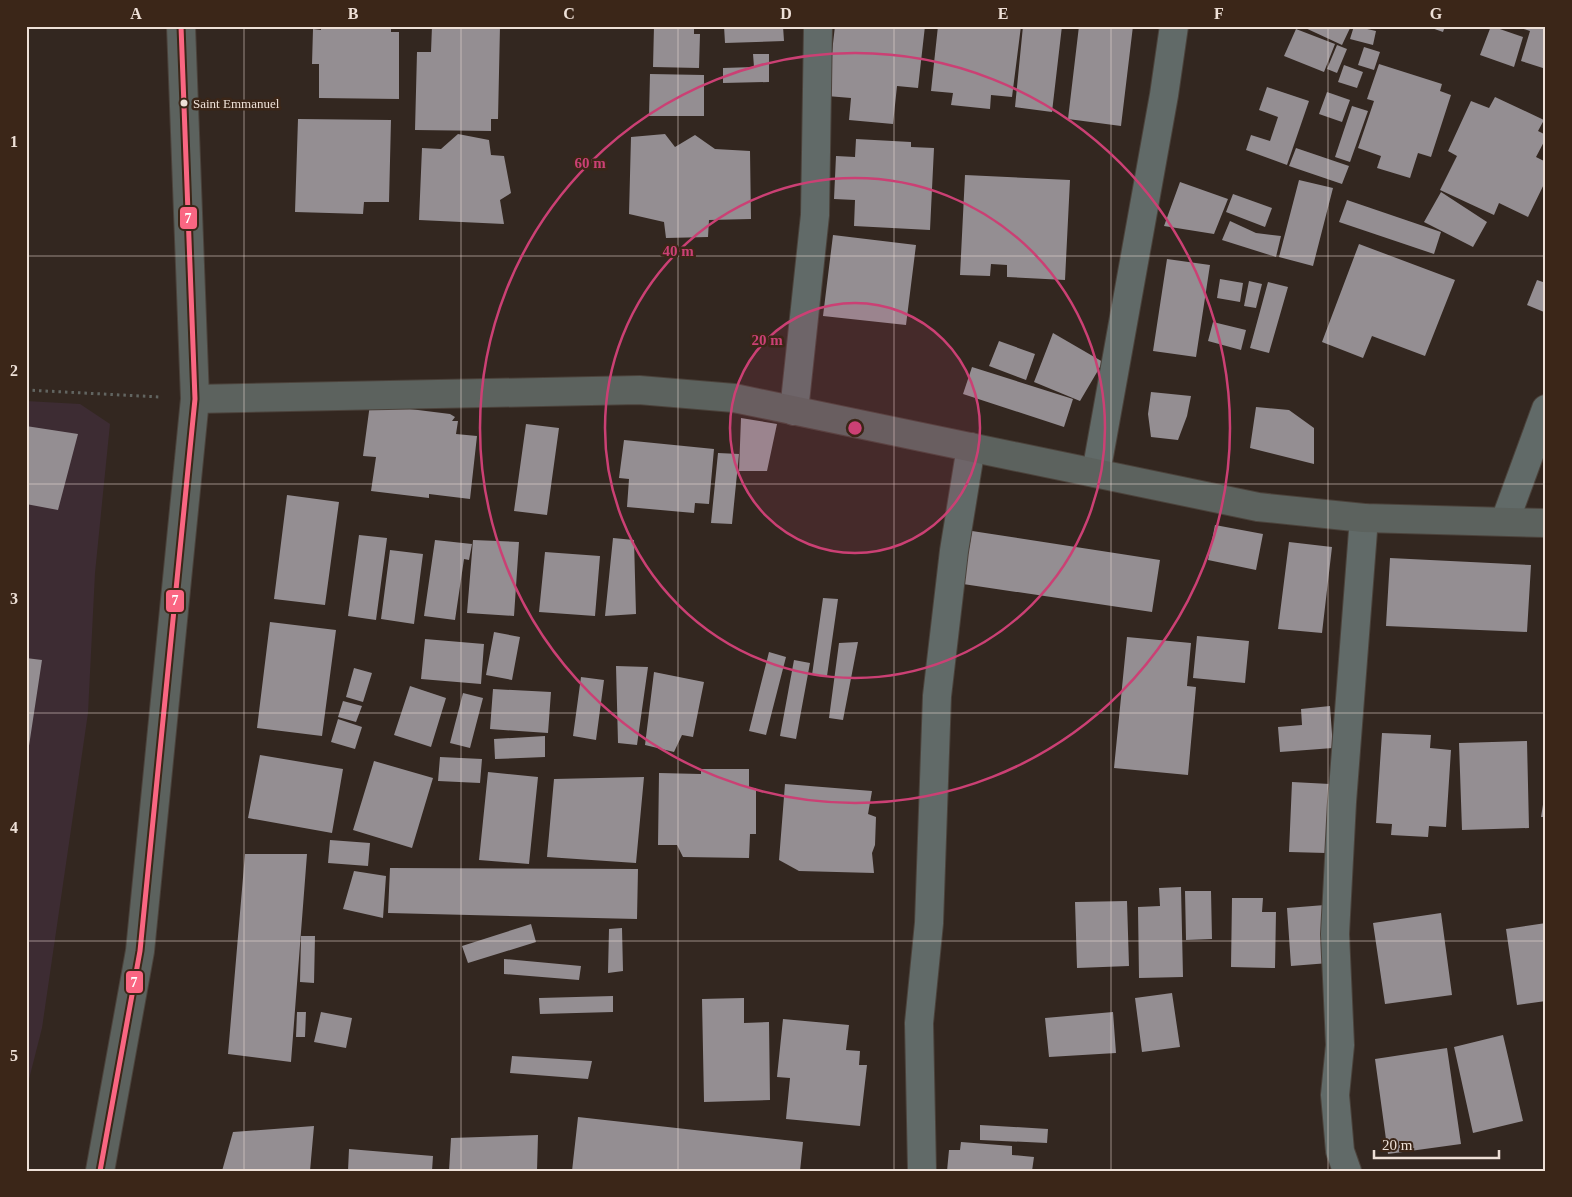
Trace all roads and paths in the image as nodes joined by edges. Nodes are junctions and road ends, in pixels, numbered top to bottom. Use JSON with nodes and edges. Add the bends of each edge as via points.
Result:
{"nodes":[{"id":1,"x":181,"y":26,"type":"edge"},
{"id":2,"x":818,"y":26,"type":"edge"},
{"id":3,"x":1174,"y":26,"type":"edge"},
{"id":4,"x":26,"y":390,"type":"edge"},
{"id":5,"x":195,"y":398,"type":"junction"},
{"id":6,"x":1546,"y":409,"type":"edge"},
{"id":7,"x":794,"y":411,"type":"junction"},
{"id":8,"x":971,"y":448,"type":"junction"},
{"id":9,"x":1096,"y":473,"type":"junction"},
{"id":10,"x":1364,"y":518,"type":"junction"},
{"id":11,"x":1505,"y":521,"type":"junction"},
{"id":12,"x":1546,"y":523,"type":"edge"},
{"id":13,"x":100,"y":1171,"type":"edge"},
{"id":14,"x":922,"y":1171,"type":"edge"},
{"id":15,"x":1347,"y":1171,"type":"edge"}],
"edges":[{"from":1,"to":5,"type":"main road"},
{"from":2,"to":7,"type":"street","via":[[815,215]]},
{"from":3,"to":9,"type":"street"},
{"from":4,"to":5,"type":"path"},
{"from":5,"to":7,"type":"main road","via":[[639,390],[734,398]]},
{"from":5,"to":13,"type":"main road","via":[[140,951]]},
{"from":6,"to":11,"type":"street"},
{"from":7,"to":8,"type":"main road"},
{"from":8,"to":9,"type":"main road"},
{"from":8,"to":14,"type":"street","via":[[954,551],[937,696],[929,923],[919,1023]]},
{"from":9,"to":10,"type":"main road","via":[[1258,507]]},
{"from":10,"to":11,"type":"main road"},
{"from":10,"to":15,"type":"street","via":[[1335,934],[1340,1045],[1335,1095],[1340,1151]]},
{"from":11,"to":12,"type":"main road"}]}
